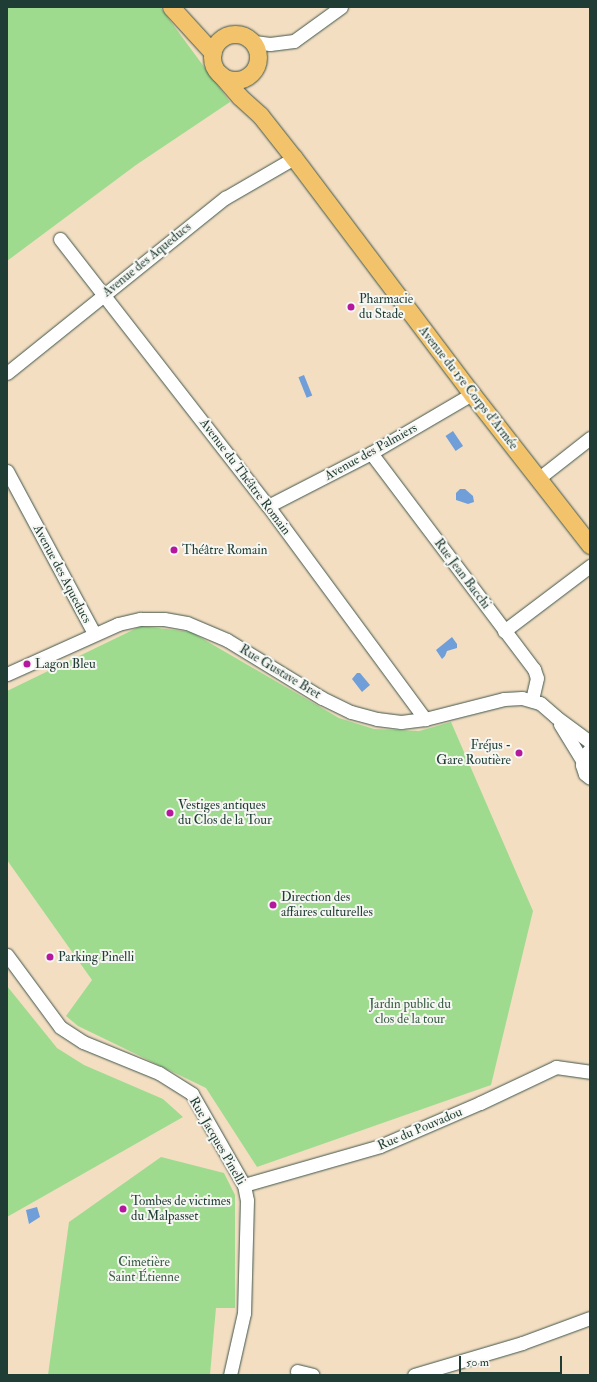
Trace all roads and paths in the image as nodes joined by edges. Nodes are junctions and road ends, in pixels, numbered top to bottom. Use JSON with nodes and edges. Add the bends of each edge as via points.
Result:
{"nodes":[{"id":1,"x":171,"y":7,"type":"edge"},
{"id":2,"x":182,"y":7,"type":"edge"},
{"id":3,"x":341,"y":7,"type":"edge"},
{"id":4,"x":224,"y":36,"type":"junction"},
{"id":5,"x":254,"y":42,"type":"junction"},
{"id":6,"x":212,"y":54,"type":"junction"},
{"id":7,"x":220,"y":74,"type":"junction"},
{"id":8,"x":248,"y":76,"type":"junction"},
{"id":9,"x":260,"y":115,"type":"junction"},
{"id":10,"x":294,"y":158,"type":"junction"},
{"id":11,"x":60,"y":239,"type":"dead end"},
{"id":12,"x":105,"y":295,"type":"junction"},
{"id":13,"x":7,"y":373,"type":"edge"},
{"id":14,"x":472,"y":394,"type":"junction"},
{"id":15,"x":590,"y":438,"type":"edge"},
{"id":16,"x":371,"y":453,"type":"junction"},
{"id":17,"x":7,"y":472,"type":"edge"},
{"id":18,"x":539,"y":478,"type":"junction"},
{"id":19,"x":268,"y":506,"type":"junction"},
{"id":20,"x":590,"y":545,"type":"edge"},
{"id":21,"x":590,"y":566,"type":"edge"},
{"id":22,"x":504,"y":631,"type":"junction"},
{"id":23,"x":94,"y":633,"type":"junction"},
{"id":24,"x":7,"y":674,"type":"edge"},
{"id":25,"x":532,"y":700,"type":"junction"},
{"id":26,"x":556,"y":717,"type":"junction"},
{"id":27,"x":425,"y":719,"type":"junction"},
{"id":28,"x":590,"y":742,"type":"edge"},
{"id":29,"x":590,"y":749,"type":"edge"},
{"id":30,"x":582,"y":760,"type":"junction"},
{"id":31,"x":590,"y":778,"type":"edge"},
{"id":32,"x":7,"y":955,"type":"edge"},
{"id":33,"x":590,"y":1072,"type":"edge"},
{"id":34,"x":244,"y":1185,"type":"junction"},
{"id":35,"x":590,"y":1318,"type":"edge"},
{"id":36,"x":297,"y":1371,"type":"dead end"},
{"id":37,"x":230,"y":1375,"type":"edge"},
{"id":38,"x":313,"y":1375,"type":"edge"},
{"id":39,"x":414,"y":1375,"type":"edge"}],
"edges":[{"from":1,"to":6,"type":"main road"},
{"from":2,"to":4,"type":"main road","via":[[194,21],[208,31]]},
{"from":3,"to":5,"type":"street","via":[[294,41],[270,44]]},
{"from":4,"to":5,"type":"main road","via":[[242,34]]},
{"from":4,"to":6,"type":"main road"},
{"from":5,"to":8,"type":"main road","via":[[259,56],[258,63]]},
{"from":6,"to":7,"type":"main road"},
{"from":7,"to":8,"type":"main road","via":[[234,80]]},
{"from":7,"to":9,"type":"main road","name":"Avenue du 15e Corps d'Armée","via":[[240,98]]},
{"from":8,"to":9,"type":"main road","name":"Avenue du 15e Corps d'Armée","via":[[251,93]]},
{"from":9,"to":10,"type":"main road","name":"Avenue du 15e Corps d'Armée"},
{"from":10,"to":12,"type":"street","name":"Avenue des Aqueducs","via":[[225,198]]},
{"from":10,"to":14,"type":"main road","name":"Avenue du 15e Corps d'Armée"},
{"from":11,"to":12,"type":"street","name":"Avenue du Théâtre Romain"},
{"from":12,"to":13,"type":"street","name":"Avenue des Aqueducs"},
{"from":12,"to":19,"type":"street","name":"Avenue du Théâtre Romain"},
{"from":14,"to":16,"type":"street","name":"Avenue des Palmiers"},
{"from":14,"to":18,"type":"main road","name":"Avenue du 15e Corps d'Armée"},
{"from":15,"to":18,"type":"street"},
{"from":16,"to":19,"type":"street","name":"Avenue des Palmiers"},
{"from":16,"to":22,"type":"street","name":"Rue Jean Bacchi"},
{"from":17,"to":23,"type":"street","name":"Avenue des Aqueducs"},
{"from":18,"to":20,"type":"main road","name":"Avenue du 15e Corps d'Armée"},
{"from":19,"to":27,"type":"street","name":"Avenue du Théâtre Romain"},
{"from":21,"to":22,"type":"street"},
{"from":22,"to":25,"type":"street","name":"Rue Jean Bacchi","via":[[536,673]]},
{"from":23,"to":24,"type":"street","name":"Rue Gustave Bret"},
{"from":23,"to":27,"type":"street","name":"Rue Gustave Bret","via":[[140,619],[164,619],[187,623],[227,640],[322,698],[351,712],[401,722]]},
{"from":25,"to":26,"type":"street","name":"Rue Gustave Bret","via":[[540,703]]},
{"from":25,"to":27,"type":"street","name":"Rue Gustave Bret","via":[[512,697]]},
{"from":26,"to":28,"type":"street","name":"Rue Gustave Bret"},
{"from":26,"to":30,"type":"street","name":"Rue Gustave Bret"},
{"from":29,"to":30,"type":"street"},
{"from":30,"to":31,"type":"street","name":"Rue Gustave Bret","via":[[582,769]]},
{"from":32,"to":34,"type":"street","name":"Rue Jacques Pinelli","via":[[60,1026],[83,1042],[159,1073],[192,1094]]},
{"from":33,"to":34,"type":"street","name":"Rue du Pouvadou","via":[[556,1067],[480,1104],[380,1146]]},
{"from":34,"to":37,"type":"street","name":"Rue Jacques Pinelli","via":[[247,1200],[244,1313]]},
{"from":35,"to":39,"type":"street","via":[[522,1343]]},
{"from":36,"to":38,"type":"street"}]}
